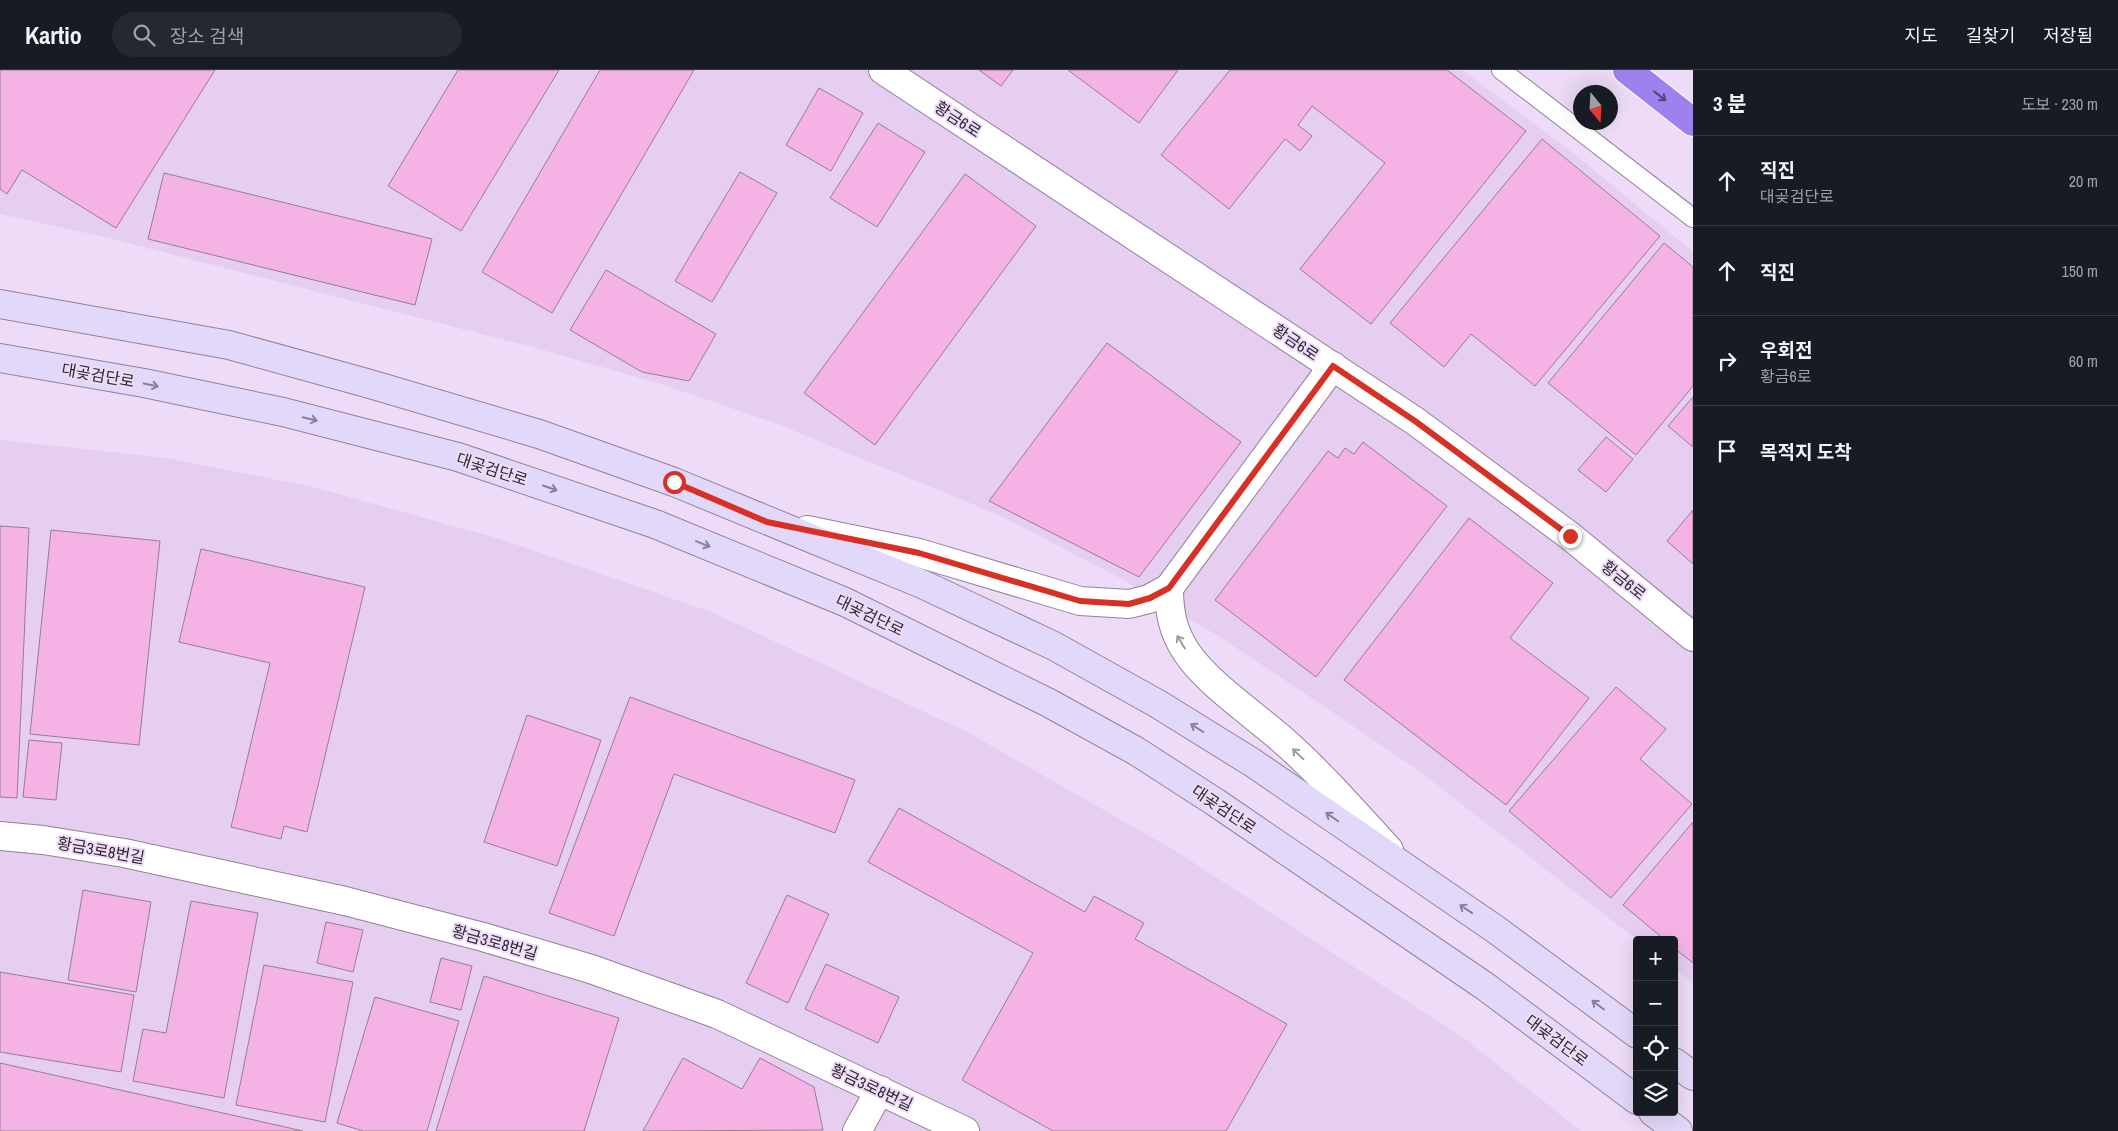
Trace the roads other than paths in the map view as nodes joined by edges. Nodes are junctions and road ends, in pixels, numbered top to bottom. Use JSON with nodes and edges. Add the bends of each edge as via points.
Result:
{"nodes":[{"id":1,"x":883,"y":70,"type":"edge"},
{"id":2,"x":1501,"y":70,"type":"edge"},
{"id":3,"x":1626,"y":70,"type":"edge"},
{"id":4,"x":1693,"y":122,"type":"edge"},
{"id":5,"x":1693,"y":218,"type":"edge"},
{"id":6,"x":0,"y":304,"type":"edge"},
{"id":7,"x":0,"y":358,"type":"edge"},
{"id":8,"x":1333,"y":366,"type":"junction"},
{"id":9,"x":767,"y":522,"type":"junction"},
{"id":10,"x":1169,"y":588,"type":"junction"},
{"id":11,"x":1693,"y":637,"type":"edge"},
{"id":12,"x":0,"y":836,"type":"edge"},
{"id":13,"x":1403,"y":866,"type":"junction"},
{"id":14,"x":1633,"y":1031,"type":"edge"},
{"id":15,"x":1678,"y":1065,"type":"edge"},
{"id":16,"x":1693,"y":1076,"type":"edge"},
{"id":17,"x":880,"y":1090,"type":"junction"},
{"id":18,"x":1633,"y":1097,"type":"edge"},
{"id":19,"x":1658,"y":1116,"type":"edge"},
{"id":20,"x":858,"y":1131,"type":"edge"},
{"id":21,"x":964,"y":1131,"type":"edge"},
{"id":22,"x":1678,"y":1131,"type":"edge"}],
"edges":[{"from":1,"to":8,"type":"street","name":"황금6로"},
{"from":2,"to":5,"type":"lane"},
{"from":3,"to":4,"type":"highway","one_way":true},
{"from":6,"to":9,"type":"main road","via":[[229,345],[370,384],[539,434],[674,482]]},
{"from":7,"to":18,"type":"main road","name":"대곶검단로","one_way":true,"via":[[283,412],[458,457],[655,524],[846,602],[1136,751],[1486,987]]},
{"from":8,"to":10,"type":"street"},
{"from":8,"to":11,"type":"street","name":"황금6로","via":[[1496,479]]},
{"from":9,"to":10,"type":"street","via":[[919,553],[1080,601],[1129,604]]},
{"from":13,"to":9,"type":"main road","one_way":true,"via":[[1253,763],[1158,704],[1054,646],[922,584]]},
{"from":13,"to":10,"type":"street","one_way":true,"via":[[1309,765],[1201,670],[1176,633],[1169,609]]},
{"from":12,"to":17,"type":"street","name":"황금3로8번길","via":[[134,855],[345,901],[483,937],[591,969],[717,1014]]},
{"from":14,"to":13,"type":"main road","one_way":true},
{"from":15,"to":16,"type":"main road"},
{"from":17,"to":20,"type":"street"},
{"from":17,"to":21,"type":"street","name":"황금3로8번길"},
{"from":19,"to":22,"type":"main road"}]}
